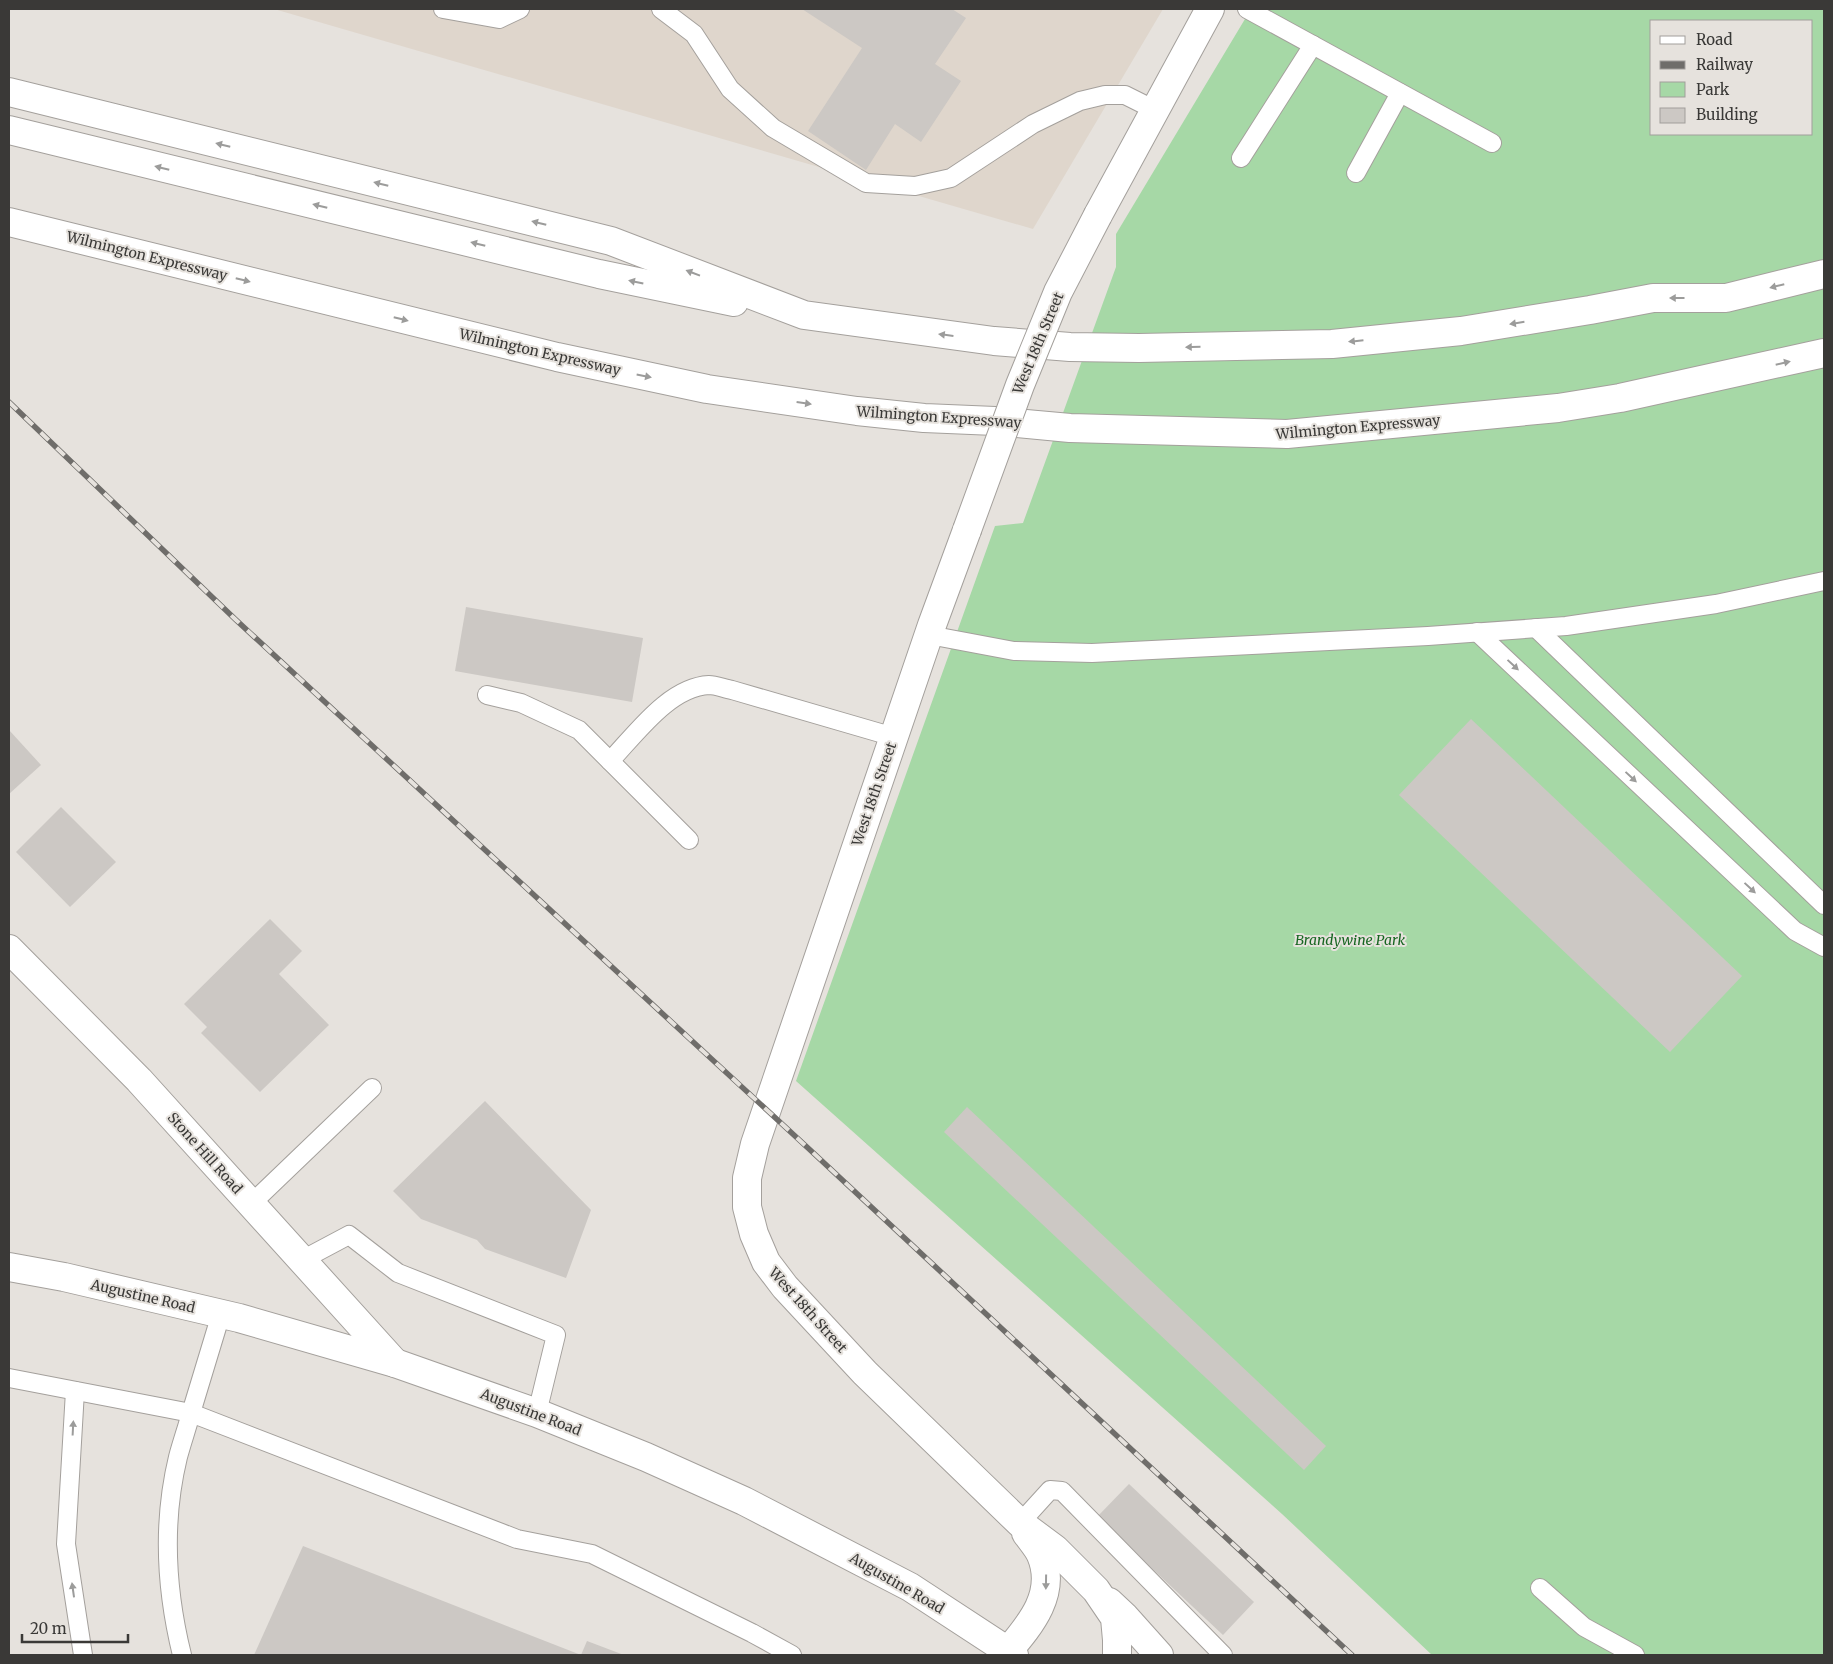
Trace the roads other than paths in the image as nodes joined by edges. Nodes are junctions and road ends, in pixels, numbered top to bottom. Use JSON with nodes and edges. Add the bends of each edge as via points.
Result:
{"nodes":[{"id":1,"x":443,"y":9,"type":"edge"},
{"id":2,"x":520,"y":9,"type":"edge"},
{"id":3,"x":661,"y":9,"type":"edge"},
{"id":4,"x":1210,"y":9,"type":"edge"},
{"id":5,"x":1247,"y":9,"type":"edge"},
{"id":6,"x":1313,"y":45,"type":"junction"},
{"id":7,"x":9,"y":92,"type":"edge"},
{"id":8,"x":1400,"y":93,"type":"junction"},
{"id":9,"x":1155,"y":110,"type":"junction"},
{"id":10,"x":9,"y":130,"type":"edge"},
{"id":11,"x":1492,"y":143,"type":"dead end"},
{"id":12,"x":1242,"y":158,"type":"dead end"},
{"id":13,"x":1356,"y":173,"type":"dead end"},
{"id":14,"x":9,"y":222,"type":"edge"},
{"id":15,"x":1824,"y":274,"type":"edge"},
{"id":16,"x":804,"y":315,"type":"junction"},
{"id":17,"x":1824,"y":354,"type":"edge"},
{"id":18,"x":1824,"y":581,"type":"edge"},
{"id":19,"x":1536,"y":628,"type":"junction"},
{"id":20,"x":1478,"y":632,"type":"junction"},
{"id":21,"x":929,"y":634,"type":"junction"},
{"id":22,"x":487,"y":695,"type":"dead end"},
{"id":23,"x":894,"y":737,"type":"junction"},
{"id":24,"x":610,"y":761,"type":"junction"},
{"id":25,"x":689,"y":840,"type":"dead end"},
{"id":26,"x":1824,"y":905,"type":"edge"},
{"id":27,"x":1824,"y":947,"type":"edge"},
{"id":28,"x":9,"y":949,"type":"edge"},
{"id":29,"x":372,"y":1088,"type":"dead end"},
{"id":30,"x":251,"y":1204,"type":"junction"},
{"id":31,"x":302,"y":1260,"type":"junction"},
{"id":32,"x":9,"y":1267,"type":"edge"},
{"id":33,"x":221,"y":1314,"type":"junction"},
{"id":34,"x":395,"y":1362,"type":"junction"},
{"id":35,"x":9,"y":1378,"type":"edge"},
{"id":36,"x":75,"y":1391,"type":"junction"},
{"id":37,"x":191,"y":1413,"type":"junction"},
{"id":38,"x":537,"y":1413,"type":"junction"},
{"id":39,"x":1020,"y":1524,"type":"junction"},
{"id":40,"x":1540,"y":1588,"type":"dead end"},
{"id":41,"x":1096,"y":1590,"type":"junction"},
{"id":42,"x":752,"y":1633,"type":"junction"},
{"id":43,"x":1011,"y":1653,"type":"edge"},
{"id":44,"x":83,"y":1655,"type":"edge"},
{"id":45,"x":182,"y":1655,"type":"edge"},
{"id":46,"x":768,"y":1655,"type":"edge"},
{"id":47,"x":792,"y":1655,"type":"edge"},
{"id":48,"x":1117,"y":1655,"type":"edge"},
{"id":49,"x":1159,"y":1655,"type":"edge"},
{"id":50,"x":1223,"y":1655,"type":"edge"},
{"id":51,"x":1634,"y":1655,"type":"edge"}],
"edges":[{"from":1,"to":2,"type":"lane","via":[[499,19]]},
{"from":3,"to":9,"type":"lane","via":[[694,34],[730,89],[773,128],[866,183],[915,186],[951,178],[1033,124],[1080,101],[1106,95],[1125,95]]},
{"from":4,"to":9,"type":"main road","name":"West 18th Street"},
{"from":5,"to":6,"type":"lane"},
{"from":6,"to":8,"type":"lane"},
{"from":6,"to":12,"type":"lane"},
{"from":16,"to":7,"type":"main road","one_way":true,"via":[[611,242]]},
{"from":8,"to":11,"type":"lane"},
{"from":8,"to":13,"type":"lane"},
{"from":9,"to":21,"type":"main road","name":"West 18th Street","bridge":true,"via":[[1058,292],[1020,384]]},
{"from":16,"to":10,"type":"main road","one_way":true,"via":[[599,274]]},
{"from":14,"to":17,"type":"main road","name":"Wilmington Expressway","one_way":true,"via":[[623,372],[707,389],[924,418],[1070,428],[1287,434],[1558,408],[1620,398]]},
{"from":15,"to":16,"type":"main road","one_way":true,"via":[[1726,298],[1653,298],[1461,331],[1332,344],[1070,347],[994,341]]},
{"from":18,"to":19,"type":"lane","via":[[1716,604]]},
{"from":19,"to":20,"type":"lane"},
{"from":19,"to":26,"type":"lane"},
{"from":20,"to":21,"type":"lane","via":[[1092,653],[1014,651]]},
{"from":20,"to":27,"type":"lane","one_way":true,"via":[[1796,931]]},
{"from":21,"to":23,"type":"main road","name":"West 18th Street"},
{"from":22,"to":24,"type":"lane","via":[[521,703],[579,730]]},
{"from":23,"to":24,"type":"lane","via":[[710,685],[681,692],[668,701]]},
{"from":23,"to":39,"type":"main road","name":"West 18th Street","via":[[756,1144],[747,1178],[747,1207],[766,1262],[785,1287],[865,1373]]},
{"from":24,"to":25,"type":"lane"},
{"from":28,"to":30,"type":"main road","name":"Stone Hill Road","via":[[139,1080]]},
{"from":29,"to":30,"type":"lane"},
{"from":30,"to":31,"type":"main road","name":"Stone Hill Road"},
{"from":31,"to":34,"type":"main road","name":"Stone Hill Road"},
{"from":31,"to":38,"type":"lane","via":[[349,1235],[398,1273],[556,1335]]},
{"from":32,"to":33,"type":"main road","name":"Augustine Road"},
{"from":33,"to":34,"type":"main road","name":"Augustine Road"},
{"from":33,"to":37,"type":"lane"},
{"from":34,"to":38,"type":"main road","name":"Augustine Road"},
{"from":35,"to":36,"type":"lane"},
{"from":36,"to":37,"type":"lane"},
{"from":44,"to":36,"type":"lane","one_way":true,"via":[[66,1544]]},
{"from":37,"to":42,"type":"lane","via":[[518,1539],[592,1554]]},
{"from":37,"to":45,"type":"lane","via":[[178,1458],[170,1504],[168,1544],[170,1589]]},
{"from":38,"to":43,"type":"main road","name":"Augustine Road","via":[[744,1501],[910,1587]]},
{"from":39,"to":41,"type":"main road","name":"West 18th Street","via":[[1055,1549]]},
{"from":39,"to":43,"type":"main road","name":"West 18th Street","one_way":true,"via":[[1041,1555],[1046,1573],[1046,1592],[1037,1613]]},
{"from":39,"to":50,"type":"lane","via":[[1050,1490],[1062,1491]]},
{"from":40,"to":51,"type":"lane","via":[[1584,1627]]},
{"from":41,"to":48,"type":"main road","name":"West 18th Street","via":[[1114,1618]]},
{"from":41,"to":49,"type":"main road"},
{"from":42,"to":46,"type":"lane"},
{"from":42,"to":47,"type":"lane"}]}
